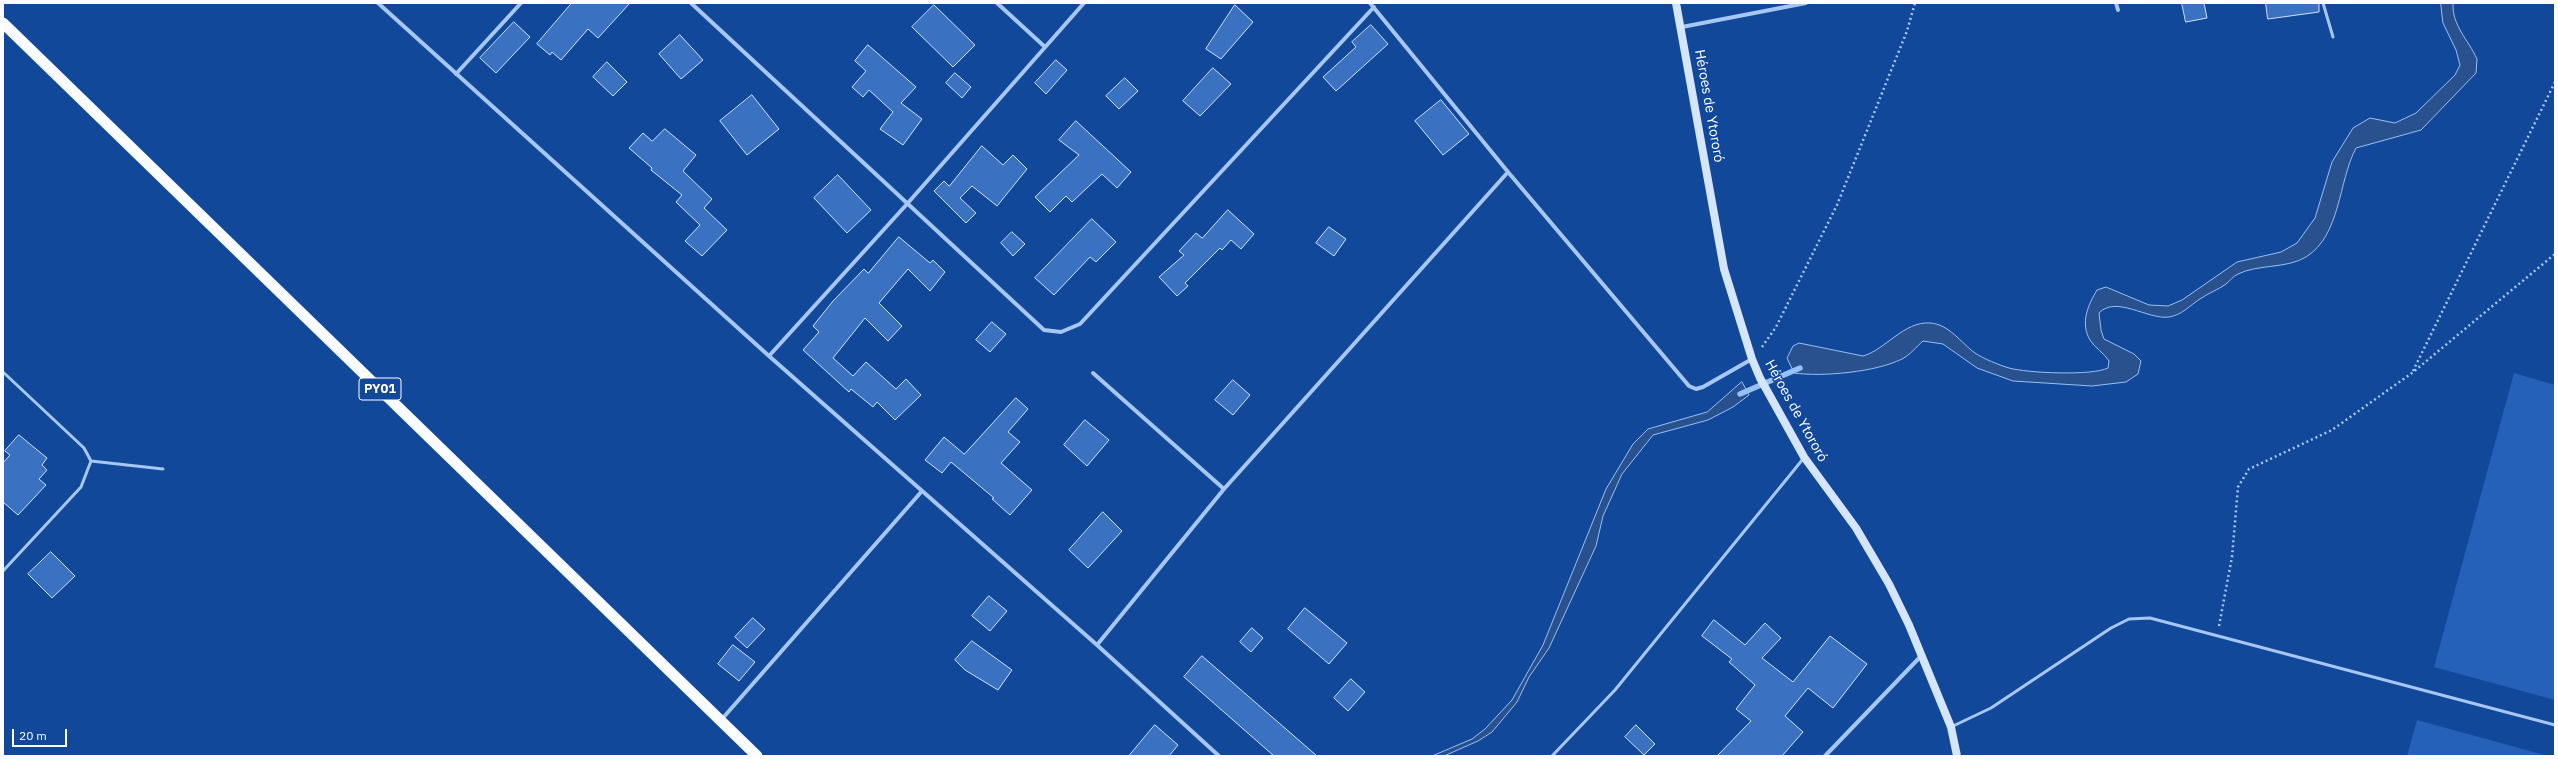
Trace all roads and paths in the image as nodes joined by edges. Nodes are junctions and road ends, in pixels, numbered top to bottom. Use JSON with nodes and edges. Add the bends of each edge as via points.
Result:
{"nodes":[{"id":1,"x":378,"y":3,"type":"edge"},
{"id":2,"x":521,"y":3,"type":"edge"},
{"id":3,"x":691,"y":3,"type":"edge"},
{"id":4,"x":997,"y":3,"type":"edge"},
{"id":5,"x":1084,"y":3,"type":"edge"},
{"id":6,"x":1370,"y":3,"type":"edge"},
{"id":7,"x":1676,"y":3,"type":"edge"},
{"id":8,"x":1806,"y":3,"type":"edge"},
{"id":9,"x":1915,"y":3,"type":"edge"},
{"id":10,"x":2116,"y":3,"type":"edge"},
{"id":11,"x":2323,"y":3,"type":"edge"},
{"id":12,"x":1374,"y":7,"type":"junction"},
{"id":13,"x":2118,"y":10,"type":"dead end"},
{"id":14,"x":3,"y":23,"type":"edge"},
{"id":15,"x":1682,"y":27,"type":"junction"},
{"id":16,"x":2333,"y":37,"type":"dead end"},
{"id":17,"x":1045,"y":47,"type":"junction"},
{"id":18,"x":456,"y":74,"type":"junction"},
{"id":19,"x":2555,"y":82,"type":"edge"},
{"id":20,"x":1508,"y":172,"type":"junction"},
{"id":21,"x":907,"y":204,"type":"junction"},
{"id":22,"x":2555,"y":254,"type":"edge"},
{"id":23,"x":769,"y":356,"type":"junction"},
{"id":24,"x":1752,"y":359,"type":"junction"},
{"id":25,"x":3,"y":372,"type":"edge"},
{"id":26,"x":1093,"y":373,"type":"dead end"},
{"id":27,"x":2412,"y":374,"type":"junction"},
{"id":28,"x":1804,"y":457,"type":"junction"},
{"id":29,"x":91,"y":462,"type":"junction"},
{"id":30,"x":162,"y":469,"type":"dead end"},
{"id":31,"x":1224,"y":489,"type":"junction"},
{"id":32,"x":922,"y":491,"type":"junction"},
{"id":33,"x":3,"y":571,"type":"edge"},
{"id":34,"x":2216,"y":636,"type":"junction"},
{"id":35,"x":1097,"y":644,"type":"junction"},
{"id":36,"x":1922,"y":655,"type":"junction"},
{"id":37,"x":720,"y":721,"type":"junction"},
{"id":38,"x":2555,"y":725,"type":"edge"},
{"id":39,"x":1951,"y":727,"type":"junction"},
{"id":40,"x":757,"y":756,"type":"edge"},
{"id":41,"x":1220,"y":756,"type":"edge"},
{"id":42,"x":1552,"y":756,"type":"edge"},
{"id":43,"x":1824,"y":756,"type":"edge"},
{"id":44,"x":1957,"y":756,"type":"edge"}],
"edges":[{"from":1,"to":18,"type":"street"},
{"from":2,"to":18,"type":"street"},
{"from":3,"to":21,"type":"street"},
{"from":4,"to":17,"type":"street"},
{"from":5,"to":17,"type":"street"},
{"from":6,"to":12,"type":"street"},
{"from":7,"to":15,"type":"main road","name":"Héroes de Ytororó"},
{"from":8,"to":15,"type":"street"},
{"from":9,"to":24,"type":"path","via":[[1907,31],[1837,205],[1776,328]]},
{"from":10,"to":13,"type":"street"},
{"from":11,"to":16,"type":"lane"},
{"from":12,"to":20,"type":"street"},
{"from":12,"to":21,"type":"street","via":[[1080,324],[1061,332],[1044,330]]},
{"from":14,"to":37,"type":"highway","number":"PY01"},
{"from":15,"to":24,"type":"main road","name":"Héroes de Ytororó","via":[[1724,269]]},
{"from":17,"to":21,"type":"street"},
{"from":18,"to":23,"type":"street"},
{"from":19,"to":27,"type":"path"},
{"from":20,"to":24,"type":"street","via":[[1689,386],[1703,388]]},
{"from":20,"to":31,"type":"street"},
{"from":21,"to":23,"type":"street"},
{"from":22,"to":27,"type":"path"},
{"from":23,"to":32,"type":"street"},
{"from":24,"to":28,"type":"main road","name":"Héroes de Ytororó"},
{"from":25,"to":29,"type":"lane","via":[[84,448]]},
{"from":26,"to":31,"type":"street"},
{"from":27,"to":34,"type":"path","via":[[2332,430],[2249,470],[2244,476],[2238,487],[2232,556]]},
{"from":28,"to":36,"type":"main road","name":"Héroes de Ytororó","via":[[1856,528],[1889,584]]},
{"from":28,"to":42,"type":"lane","via":[[1615,690]]},
{"from":29,"to":30,"type":"lane"},
{"from":29,"to":33,"type":"lane","via":[[81,487]]},
{"from":31,"to":35,"type":"street"},
{"from":32,"to":35,"type":"street"},
{"from":32,"to":37,"type":"street"},
{"from":34,"to":38,"type":"lane"},
{"from":34,"to":39,"type":"lane","via":[[2150,618],[2129,619],[2111,628],[1991,708]]},
{"from":35,"to":41,"type":"street"},
{"from":36,"to":39,"type":"main road","name":"Héroes de Ytororó"},
{"from":36,"to":43,"type":"street"},
{"from":37,"to":40,"type":"highway","number":"PY01"},
{"from":39,"to":44,"type":"main road","name":"Héroes de Ytororó"}]}
